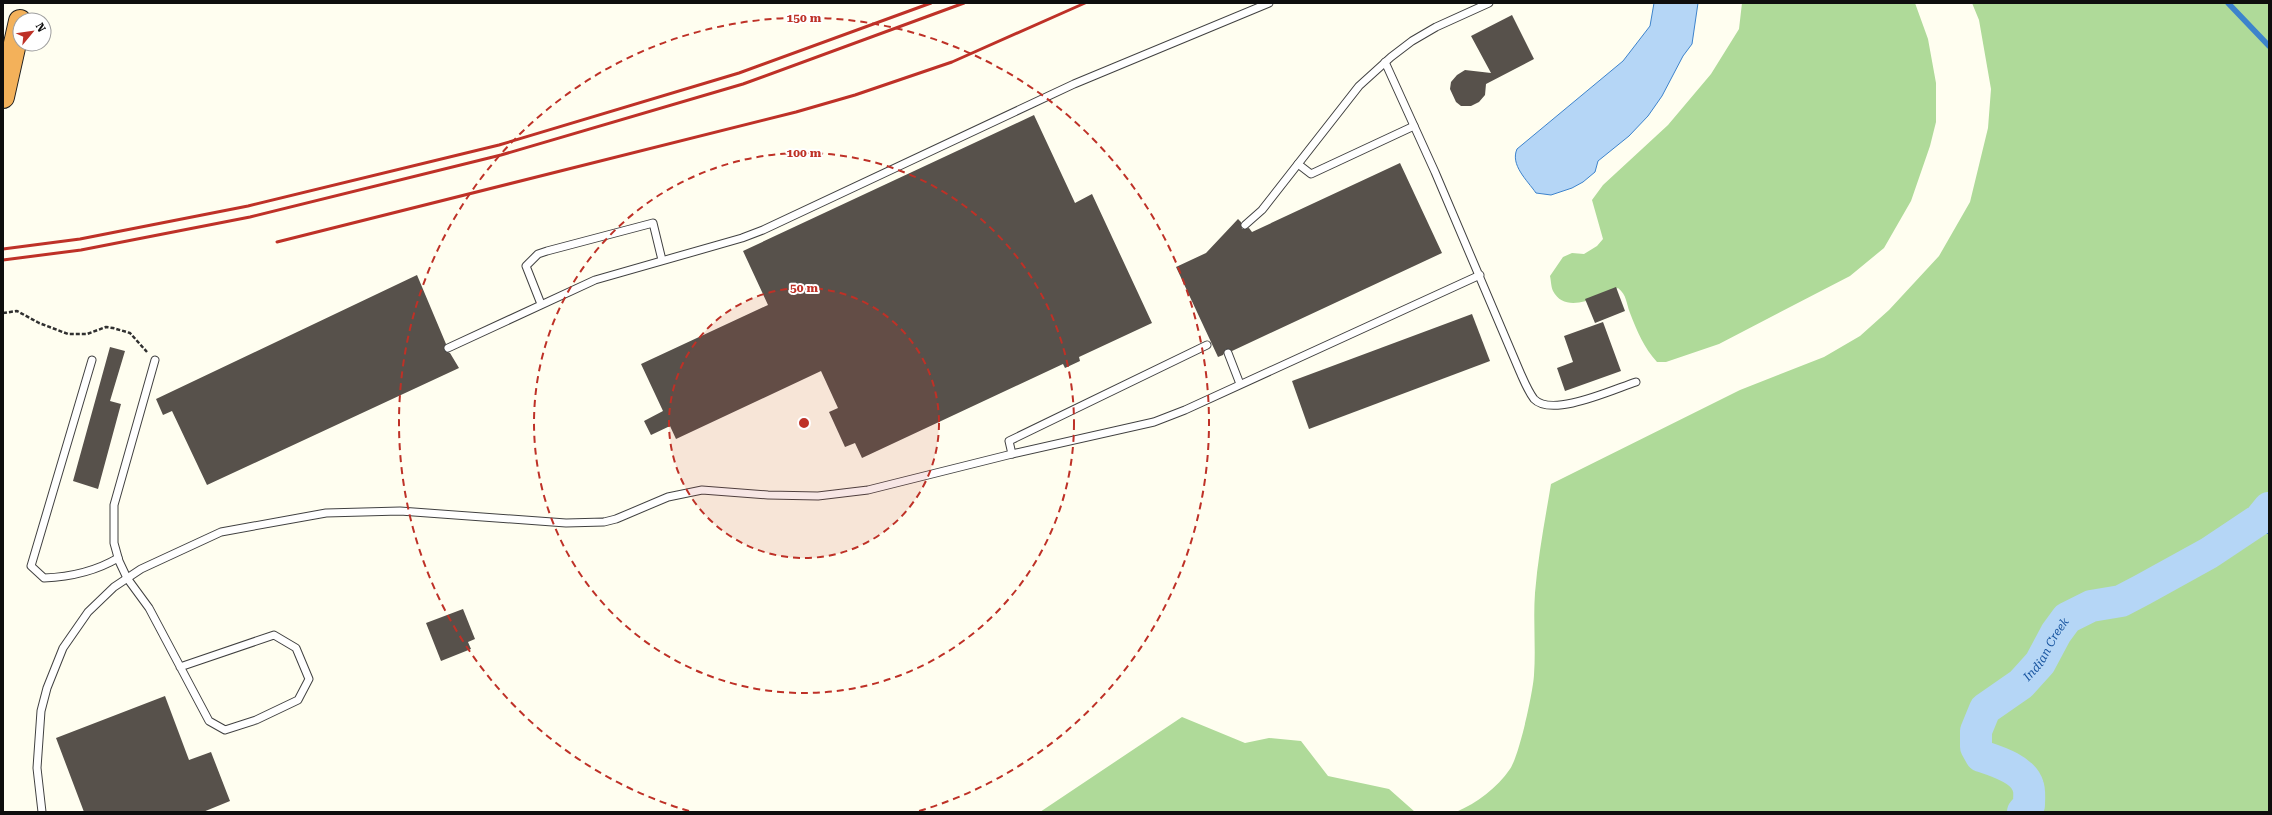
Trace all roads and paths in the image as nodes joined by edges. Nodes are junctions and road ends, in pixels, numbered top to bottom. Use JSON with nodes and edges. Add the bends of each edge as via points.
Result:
{"nodes":[{"id":1,"x":1269,"y":3,"type":"edge"},
{"id":2,"x":1489,"y":3,"type":"edge"},
{"id":3,"x":13,"y":52,"type":"edge"},
{"id":4,"x":1384,"y":62,"type":"junction"},
{"id":5,"x":3,"y":97,"type":"edge"},
{"id":6,"x":1414,"y":126,"type":"junction"},
{"id":7,"x":1298,"y":164,"type":"junction"},
{"id":8,"x":1245,"y":226,"type":"dead end"},
{"id":9,"x":662,"y":260,"type":"junction"},
{"id":10,"x":1480,"y":275,"type":"junction"},
{"id":11,"x":541,"y":304,"type":"junction"},
{"id":12,"x":3,"y":313,"type":"edge"},
{"id":13,"x":1207,"y":345,"type":"dead end"},
{"id":14,"x":448,"y":348,"type":"dead end"},
{"id":15,"x":1228,"y":353,"type":"dead end"},
{"id":16,"x":92,"y":360,"type":"dead end"},
{"id":17,"x":155,"y":360,"type":"joint"},
{"id":18,"x":1636,"y":382,"type":"dead end"},
{"id":19,"x":1240,"y":384,"type":"junction"},
{"id":20,"x":1012,"y":454,"type":"junction"},
{"id":21,"x":118,"y":558,"type":"junction"},
{"id":22,"x":127,"y":578,"type":"junction"},
{"id":23,"x":180,"y":667,"type":"junction"},
{"id":24,"x":42,"y":812,"type":"edge"}],
"edges":[{"from":1,"to":9,"type":"lane","via":[[1074,84],[763,230]]},
{"from":2,"to":4,"type":"lane","via":[[1412,41]]},
{"from":3,"to":5,"type":"highway"},
{"from":4,"to":6,"type":"lane"},
{"from":4,"to":7,"type":"lane","via":[[1359,86]]},
{"from":6,"to":7,"type":"lane","via":[[1311,174]]},
{"from":6,"to":10,"type":"lane"},
{"from":7,"to":8,"type":"lane","via":[[1262,210]]},
{"from":9,"to":11,"type":"lane","via":[[595,280]]},
{"from":9,"to":11,"type":"lane","via":[[653,224],[538,254],[526,266]]},
{"from":10,"to":18,"type":"lane","via":[[1520,372],[1535,399],[1546,406],[1568,404]]},
{"from":10,"to":19,"type":"lane"},
{"from":11,"to":14,"type":"lane"},
{"from":12,"to":17,"type":"path","via":[[17,311],[38,324],[68,334],[87,334],[106,327],[130,333]]},
{"from":13,"to":20,"type":"lane","via":[[1009,441]]},
{"from":15,"to":19,"type":"lane"},
{"from":16,"to":21,"type":"lane","via":[[31,566],[44,578],[59,577],[104,566]]},
{"from":17,"to":21,"type":"lane","via":[[114,505],[113,524]]},
{"from":19,"to":20,"type":"lane","via":[[1154,422]]},
{"from":20,"to":22,"type":"lane","via":[[868,490],[818,496],[702,490],[685,492],[604,522],[566,523],[400,511],[326,513],[221,532]]},
{"from":21,"to":22,"type":"lane"},
{"from":22,"to":23,"type":"lane","via":[[149,608]]},
{"from":22,"to":24,"type":"lane","via":[[88,612],[63,648],[47,688],[41,711],[37,768]]},
{"from":23,"to":23,"type":"lane","via":[[209,721],[225,730],[256,720],[298,700],[309,679],[296,648],[274,635]]}]}
